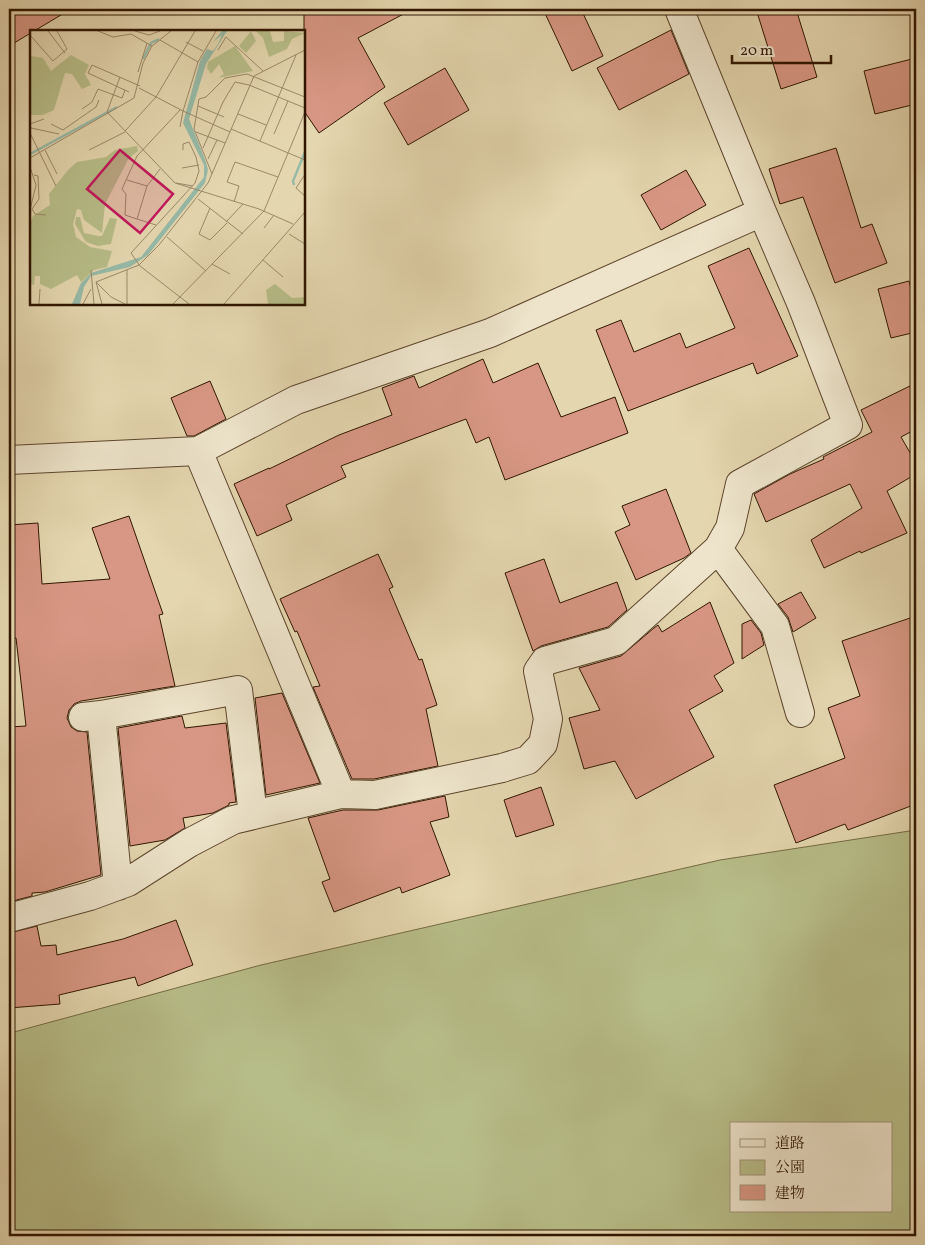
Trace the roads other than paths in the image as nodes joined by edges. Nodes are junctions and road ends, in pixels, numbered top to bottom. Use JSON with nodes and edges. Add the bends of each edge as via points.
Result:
{"nodes":[{"id":1,"x":679,"y":9,"type":"edge"},
{"id":2,"x":762,"y":212,"type":"junction"},
{"id":3,"x":198,"y":451,"type":"junction"},
{"id":4,"x":9,"y":460,"type":"edge"},
{"id":5,"x":718,"y":550,"type":"junction"},
{"id":6,"x":800,"y":713,"type":"dead end"},
{"id":7,"x":341,"y":794,"type":"junction"},
{"id":8,"x":253,"y":815,"type":"junction"},
{"id":9,"x":118,"y":886,"type":"junction"},
{"id":10,"x":9,"y":918,"type":"edge"}],
"edges":[{"from":1,"to":2,"type":"street"},
{"from":2,"to":3,"type":"street","via":[[490,333],[296,400]]},
{"from":2,"to":5,"type":"street","via":[[848,425],[740,484],[730,528]]},
{"from":3,"to":4,"type":"street"},
{"from":3,"to":7,"type":"street"},
{"from":5,"to":6,"type":"street","via":[[775,626]]},
{"from":5,"to":7,"type":"street","via":[[616,641],[545,661],[538,671],[548,719],[543,744],[528,760],[375,794]]},
{"from":7,"to":8,"type":"street"},
{"from":8,"to":9,"type":"street","via":[[233,820],[189,843]]},
{"from":8,"to":9,"type":"street","via":[[238,690],[92,716]]},
{"from":9,"to":10,"type":"street"}]}
